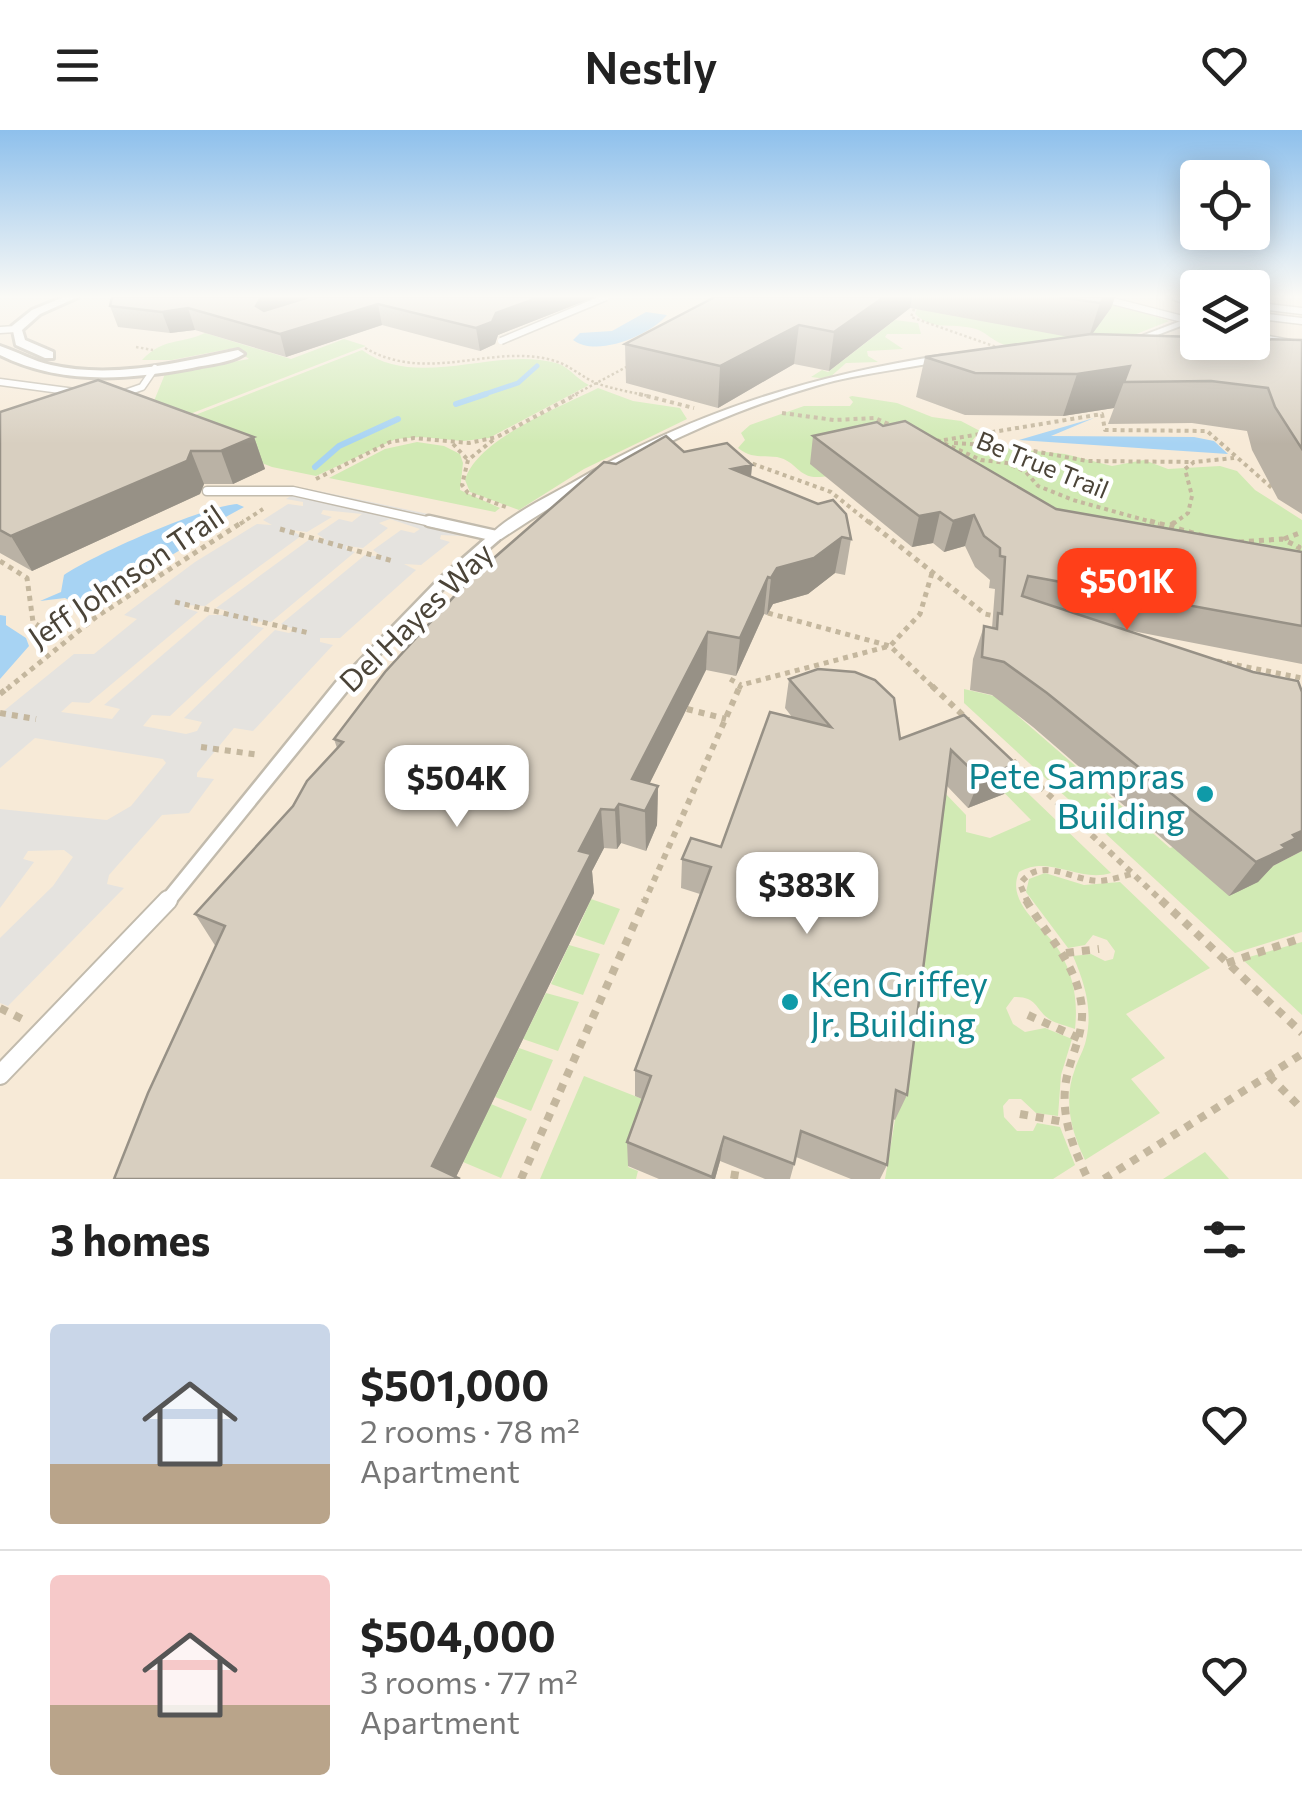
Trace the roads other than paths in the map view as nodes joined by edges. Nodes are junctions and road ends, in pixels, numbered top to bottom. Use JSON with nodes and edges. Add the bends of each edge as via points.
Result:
{"nodes":[{"id":1,"x":29,"y":346,"type":"edge"},
{"id":2,"x":1116,"y":346,"type":"edge"},
{"id":3,"x":1109,"y":348,"type":"edge"},
{"id":4,"x":0,"y":350,"type":"edge"},
{"id":5,"x":238,"y":354,"type":"dead end"},
{"id":6,"x":962,"y":356,"type":"edge"},
{"id":7,"x":148,"y":368,"type":"junction"},
{"id":8,"x":0,"y":382,"type":"edge"},
{"id":9,"x":89,"y":392,"type":"edge"},
{"id":10,"x":108,"y":395,"type":"edge"},
{"id":11,"x":207,"y":491,"type":"dead end"},
{"id":12,"x":496,"y":536,"type":"junction"},
{"id":13,"x":0,"y":1075,"type":"edge"}],
"edges":[{"from":1,"to":7,"type":"street","via":[[72,361]]},
{"from":2,"to":3,"type":"street"},
{"from":4,"to":7,"type":"street","via":[[86,374]]},
{"from":5,"to":7,"type":"street"},
{"from":6,"to":12,"type":"street","name":"Del Hayes Way","via":[[807,385],[708,416],[632,452]]},
{"from":7,"to":10,"type":"lane","via":[[142,387]]},
{"from":8,"to":9,"type":"lane"},
{"from":11,"to":12,"type":"lane","via":[[293,492]]},
{"from":12,"to":13,"type":"lane","name":"Del Hayes Way","via":[[333,695],[143,930]]}]}
